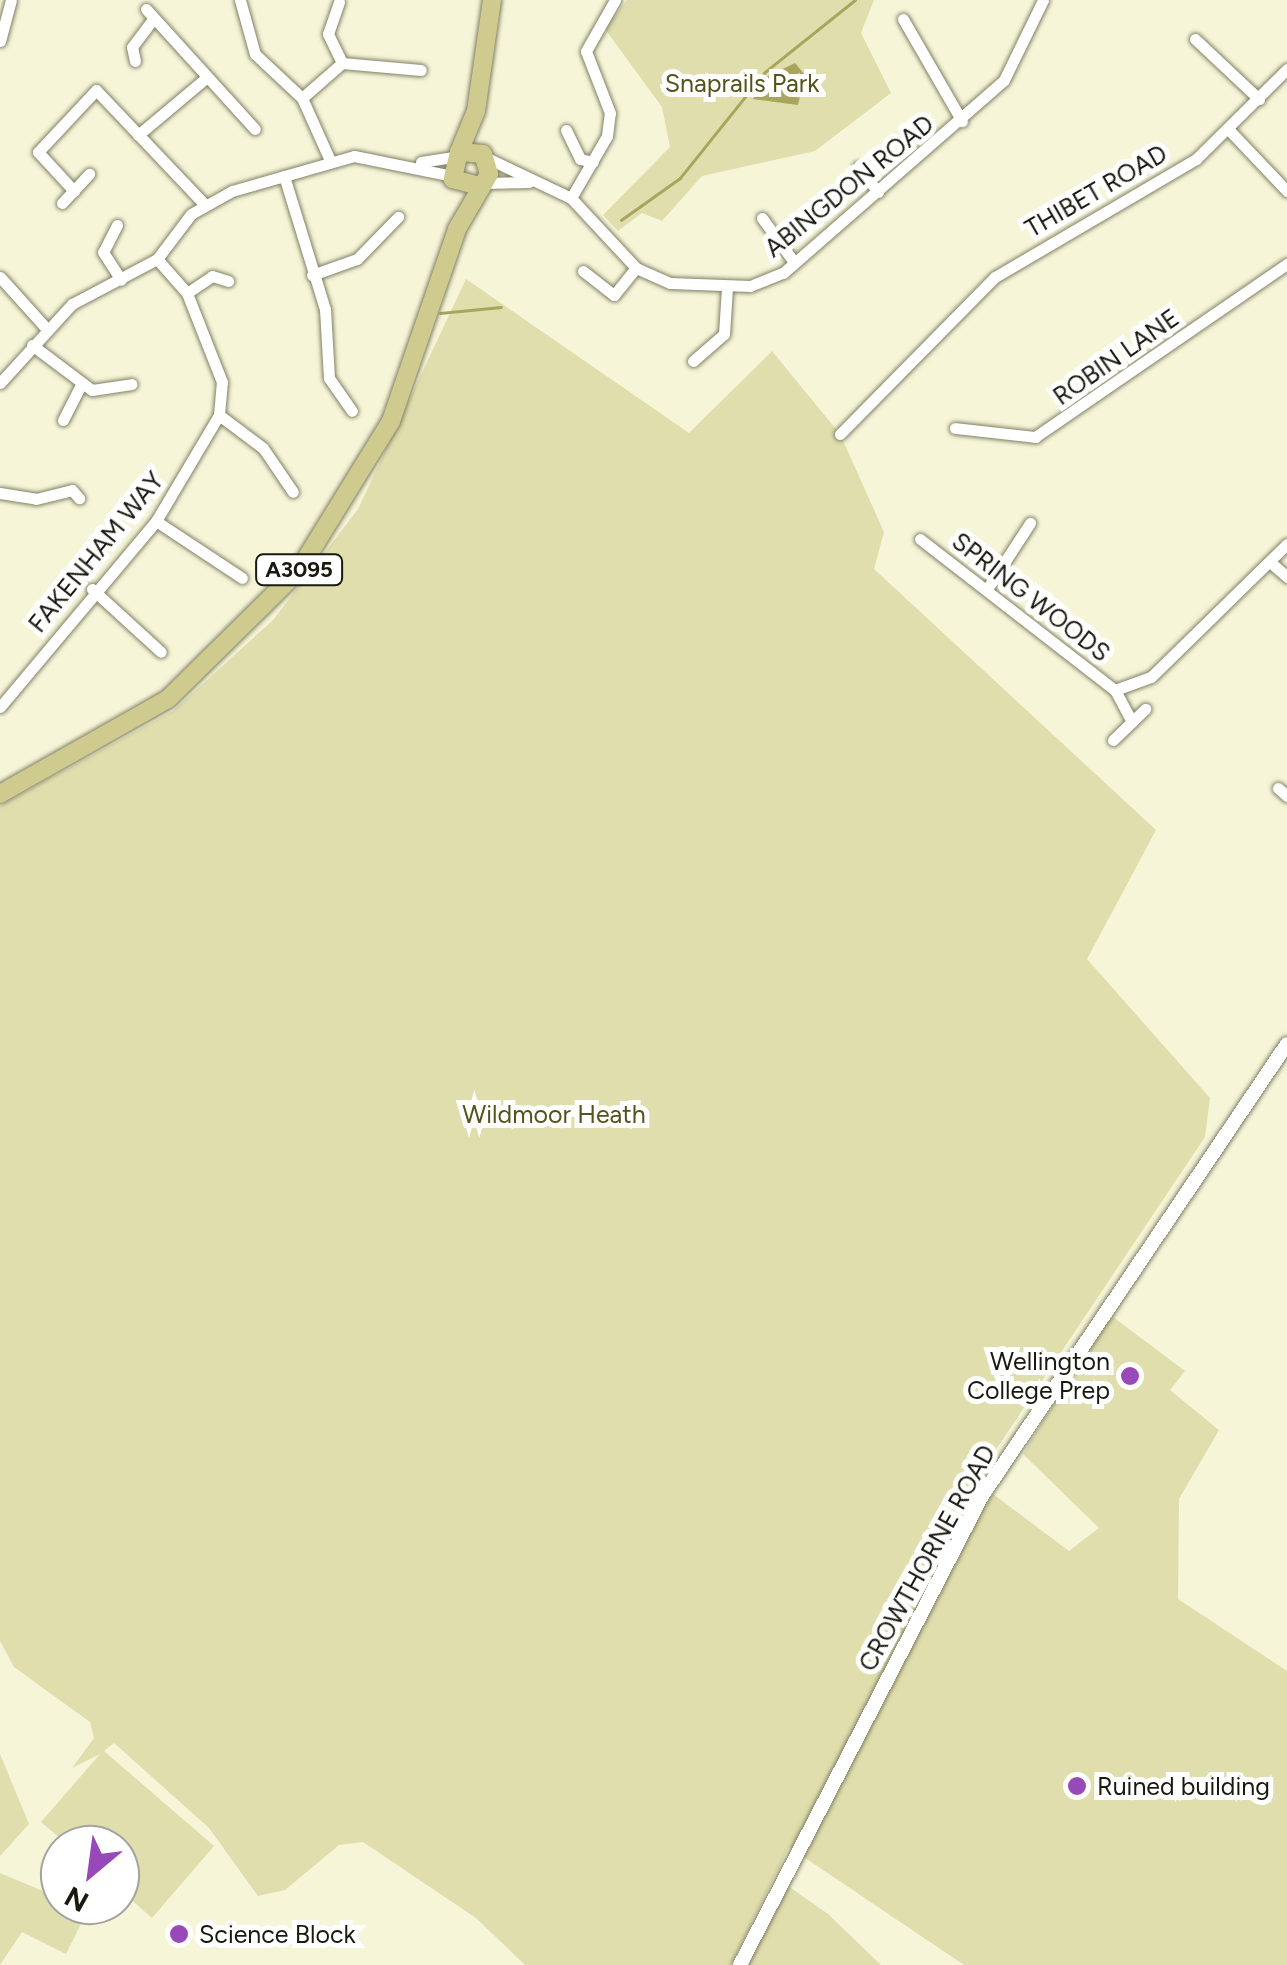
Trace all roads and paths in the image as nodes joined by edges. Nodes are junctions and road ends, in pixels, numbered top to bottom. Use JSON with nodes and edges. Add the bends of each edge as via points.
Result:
{"nodes":[{"id":1,"x":11,"y":0,"type":"edge"},
{"id":2,"x":240,"y":0,"type":"edge"},
{"id":3,"x":492,"y":0,"type":"edge"},
{"id":4,"x":615,"y":0,"type":"edge"},
{"id":5,"x":1043,"y":0,"type":"edge"},
{"id":6,"x":339,"y":2,"type":"edge"},
{"id":7,"x":903,"y":19,"type":"dead end"},
{"id":8,"x":1195,"y":39,"type":"dead end"},
{"id":9,"x":0,"y":40,"type":"edge"},
{"id":10,"x":135,"y":61,"type":"dead end"},
{"id":11,"x":342,"y":63,"type":"junction"},
{"id":12,"x":1287,"y":69,"type":"edge"},
{"id":13,"x":421,"y":70,"type":"dead end"},
{"id":14,"x":207,"y":76,"type":"junction"},
{"id":15,"x":302,"y":98,"type":"junction"},
{"id":16,"x":1260,"y":99,"type":"junction"},
{"id":17,"x":476,"y":112,"type":"junction"},
{"id":18,"x":962,"y":121,"type":"junction"},
{"id":19,"x":255,"y":129,"type":"dead end"},
{"id":20,"x":566,"y":130,"type":"dead end"},
{"id":21,"x":1230,"y":130,"type":"junction"},
{"id":22,"x":138,"y":134,"type":"junction"},
{"id":23,"x":456,"y":154,"type":"junction"},
{"id":24,"x":485,"y":156,"type":"junction"},
{"id":25,"x":329,"y":158,"type":"junction"},
{"id":26,"x":416,"y":162,"type":"junction"},
{"id":27,"x":593,"y":162,"type":"junction"},
{"id":28,"x":858,"y":166,"type":"dead end"},
{"id":29,"x":89,"y":174,"type":"dead end"},
{"id":30,"x":284,"y":176,"type":"junction"},
{"id":31,"x":453,"y":179,"type":"junction"},
{"id":32,"x":533,"y":182,"type":"junction"},
{"id":33,"x":481,"y":184,"type":"junction"},
{"id":34,"x":74,"y":191,"type":"junction"},
{"id":35,"x":1287,"y":191,"type":"edge"},
{"id":36,"x":878,"y":192,"type":"junction"},
{"id":37,"x":571,"y":198,"type":"junction"},
{"id":38,"x":62,"y":203,"type":"dead end"},
{"id":39,"x":205,"y":205,"type":"junction"},
{"id":40,"x":398,"y":217,"type":"dead end"},
{"id":41,"x":762,"y":218,"type":"dead end"},
{"id":42,"x":117,"y":224,"type":"dead end"},
{"id":43,"x":457,"y":229,"type":"junction"},
{"id":44,"x":157,"y":259,"type":"junction"},
{"id":45,"x":794,"y":262,"type":"junction"},
{"id":46,"x":1287,"y":264,"type":"edge"},
{"id":47,"x":636,"y":268,"type":"junction"},
{"id":48,"x":583,"y":271,"type":"dead end"},
{"id":49,"x":312,"y":276,"type":"junction"},
{"id":50,"x":0,"y":277,"type":"edge"},
{"id":51,"x":120,"y":280,"type":"junction"},
{"id":52,"x":228,"y":281,"type":"dead end"},
{"id":53,"x":727,"y":288,"type":"junction"},
{"id":54,"x":187,"y":292,"type":"junction"},
{"id":55,"x":46,"y":328,"type":"junction"},
{"id":56,"x":32,"y":345,"type":"junction"},
{"id":57,"x":693,"y":361,"type":"dead end"},
{"id":58,"x":0,"y":383,"type":"edge"},
{"id":59,"x":132,"y":384,"type":"dead end"},
{"id":60,"x":81,"y":385,"type":"junction"},
{"id":61,"x":352,"y":410,"type":"dead end"},
{"id":62,"x":219,"y":415,"type":"junction"},
{"id":63,"x":63,"y":420,"type":"dead end"},
{"id":64,"x":955,"y":428,"type":"dead end"},
{"id":65,"x":840,"y":434,"type":"dead end"},
{"id":66,"x":293,"y":492,"type":"dead end"},
{"id":67,"x":0,"y":494,"type":"edge"},
{"id":68,"x":78,"y":498,"type":"dead end"},
{"id":69,"x":156,"y":521,"type":"junction"},
{"id":70,"x":1030,"y":523,"type":"dead end"},
{"id":71,"x":920,"y":540,"type":"dead end"},
{"id":72,"x":1287,"y":544,"type":"edge"},
{"id":73,"x":1270,"y":562,"type":"junction"},
{"id":74,"x":1287,"y":576,"type":"edge"},
{"id":75,"x":242,"y":578,"type":"dead end"},
{"id":76,"x":987,"y":589,"type":"junction"},
{"id":77,"x":92,"y":590,"type":"junction"},
{"id":78,"x":160,"y":652,"type":"dead end"},
{"id":79,"x":1131,"y":688,"type":"junction"},
{"id":80,"x":1114,"y":690,"type":"junction"},
{"id":81,"x":1125,"y":703,"type":"junction"},
{"id":82,"x":0,"y":706,"type":"edge"},
{"id":83,"x":1145,"y":710,"type":"dead end"},
{"id":84,"x":1132,"y":722,"type":"junction"},
{"id":85,"x":1113,"y":740,"type":"dead end"},
{"id":86,"x":0,"y":794,"type":"edge"},
{"id":87,"x":1287,"y":1044,"type":"edge"},
{"id":88,"x":740,"y":1965,"type":"edge"}],
"edges":[{"from":1,"to":9,"type":"street"},
{"from":2,"to":15,"type":"street","via":[[255,54]]},
{"from":3,"to":17,"type":"main road"},
{"from":4,"to":27,"type":"street","via":[[586,51],[610,114]]},
{"from":5,"to":18,"type":"street","name":"ABINGDON ROAD","via":[[1020,58]]},
{"from":6,"to":11,"type":"street","via":[[328,34]]},
{"from":7,"to":18,"type":"street"},
{"from":8,"to":16,"type":"street"},
{"from":10,"to":14,"type":"street","via":[[132,46],[150,14]]},
{"from":11,"to":13,"type":"street"},
{"from":11,"to":15,"type":"street"},
{"from":12,"to":16,"type":"street","name":"THIBET ROAD"},
{"from":14,"to":19,"type":"street"},
{"from":14,"to":22,"type":"street"},
{"from":15,"to":25,"type":"street"},
{"from":16,"to":21,"type":"street","name":"THIBET ROAD"},
{"from":17,"to":23,"type":"main road"},
{"from":17,"to":24,"type":"main road"},
{"from":18,"to":36,"type":"street","name":"ABINGDON ROAD"},
{"from":20,"to":27,"type":"street","via":[[580,159]]},
{"from":21,"to":35,"type":"street"},
{"from":21,"to":65,"type":"street","name":"THIBET ROAD","via":[[996,277]]},
{"from":22,"to":34,"type":"street","via":[[96,90],[38,152]]},
{"from":22,"to":39,"type":"street"},
{"from":23,"to":24,"type":"main road"},
{"from":23,"to":26,"type":"street"},
{"from":23,"to":31,"type":"main road"},
{"from":24,"to":32,"type":"street","name":"ABINGDON ROAD"},
{"from":24,"to":33,"type":"main road"},
{"from":25,"to":26,"type":"street"},
{"from":25,"to":30,"type":"street"},
{"from":26,"to":31,"type":"street"},
{"from":27,"to":37,"type":"street"},
{"from":28,"to":36,"type":"street"},
{"from":29,"to":34,"type":"street"},
{"from":30,"to":39,"type":"street"},
{"from":30,"to":49,"type":"street"},
{"from":31,"to":33,"type":"main road"},
{"from":31,"to":43,"type":"main road","number":"A3095"},
{"from":32,"to":33,"type":"street","name":"ABINGDON ROAD"},
{"from":32,"to":37,"type":"street","name":"ABINGDON ROAD"},
{"from":33,"to":43,"type":"main road","number":"A3095"},
{"from":34,"to":38,"type":"street"},
{"from":36,"to":45,"type":"street","name":"ABINGDON ROAD"},
{"from":37,"to":47,"type":"street","name":"ABINGDON ROAD"},
{"from":39,"to":44,"type":"street"},
{"from":40,"to":49,"type":"street","via":[[357,259]]},
{"from":41,"to":45,"type":"street"},
{"from":42,"to":51,"type":"street","via":[[102,252]]},
{"from":43,"to":86,"type":"main road","number":"A3095","via":[[391,421],[288,584],[226,650],[136,722]]},
{"from":44,"to":51,"type":"street"},
{"from":44,"to":54,"type":"street"},
{"from":45,"to":53,"type":"street","name":"ABINGDON ROAD"},
{"from":46,"to":64,"type":"street","name":"ROBIN LANE","via":[[1036,437]]},
{"from":47,"to":48,"type":"street","via":[[614,295]]},
{"from":47,"to":53,"type":"street","name":"ABINGDON ROAD","via":[[670,283]]},
{"from":49,"to":61,"type":"street","via":[[330,334],[329,378]]},
{"from":50,"to":55,"type":"street"},
{"from":51,"to":55,"type":"street"},
{"from":52,"to":54,"type":"street","via":[[212,276]]},
{"from":53,"to":57,"type":"street","via":[[724,334]]},
{"from":54,"to":62,"type":"street","via":[[222,382]]},
{"from":55,"to":56,"type":"street"},
{"from":56,"to":58,"type":"street"},
{"from":56,"to":60,"type":"street"},
{"from":59,"to":60,"type":"street"},
{"from":60,"to":63,"type":"street"},
{"from":62,"to":66,"type":"street","via":[[264,448]]},
{"from":62,"to":69,"type":"street","name":"FAKENHAM WAY"},
{"from":67,"to":68,"type":"street","via":[[36,499],[72,490]]},
{"from":69,"to":75,"type":"street"},
{"from":69,"to":77,"type":"street","name":"FAKENHAM WAY"},
{"from":70,"to":76,"type":"street"},
{"from":71,"to":76,"type":"street","name":"SPRING WOODS"},
{"from":72,"to":73,"type":"street"},
{"from":73,"to":74,"type":"street"},
{"from":73,"to":79,"type":"street"},
{"from":76,"to":80,"type":"street","name":"SPRING WOODS"},
{"from":77,"to":78,"type":"street"},
{"from":77,"to":82,"type":"street","name":"FAKENHAM WAY"},
{"from":79,"to":80,"type":"street"},
{"from":79,"to":81,"type":"street"},
{"from":80,"to":81,"type":"street","name":"SPRING WOODS"},
{"from":81,"to":84,"type":"street"},
{"from":83,"to":84,"type":"street"},
{"from":84,"to":85,"type":"street"},
{"from":87,"to":88,"type":"street","name":"CROWTHORNE ROAD","via":[[988,1484]]}]}
